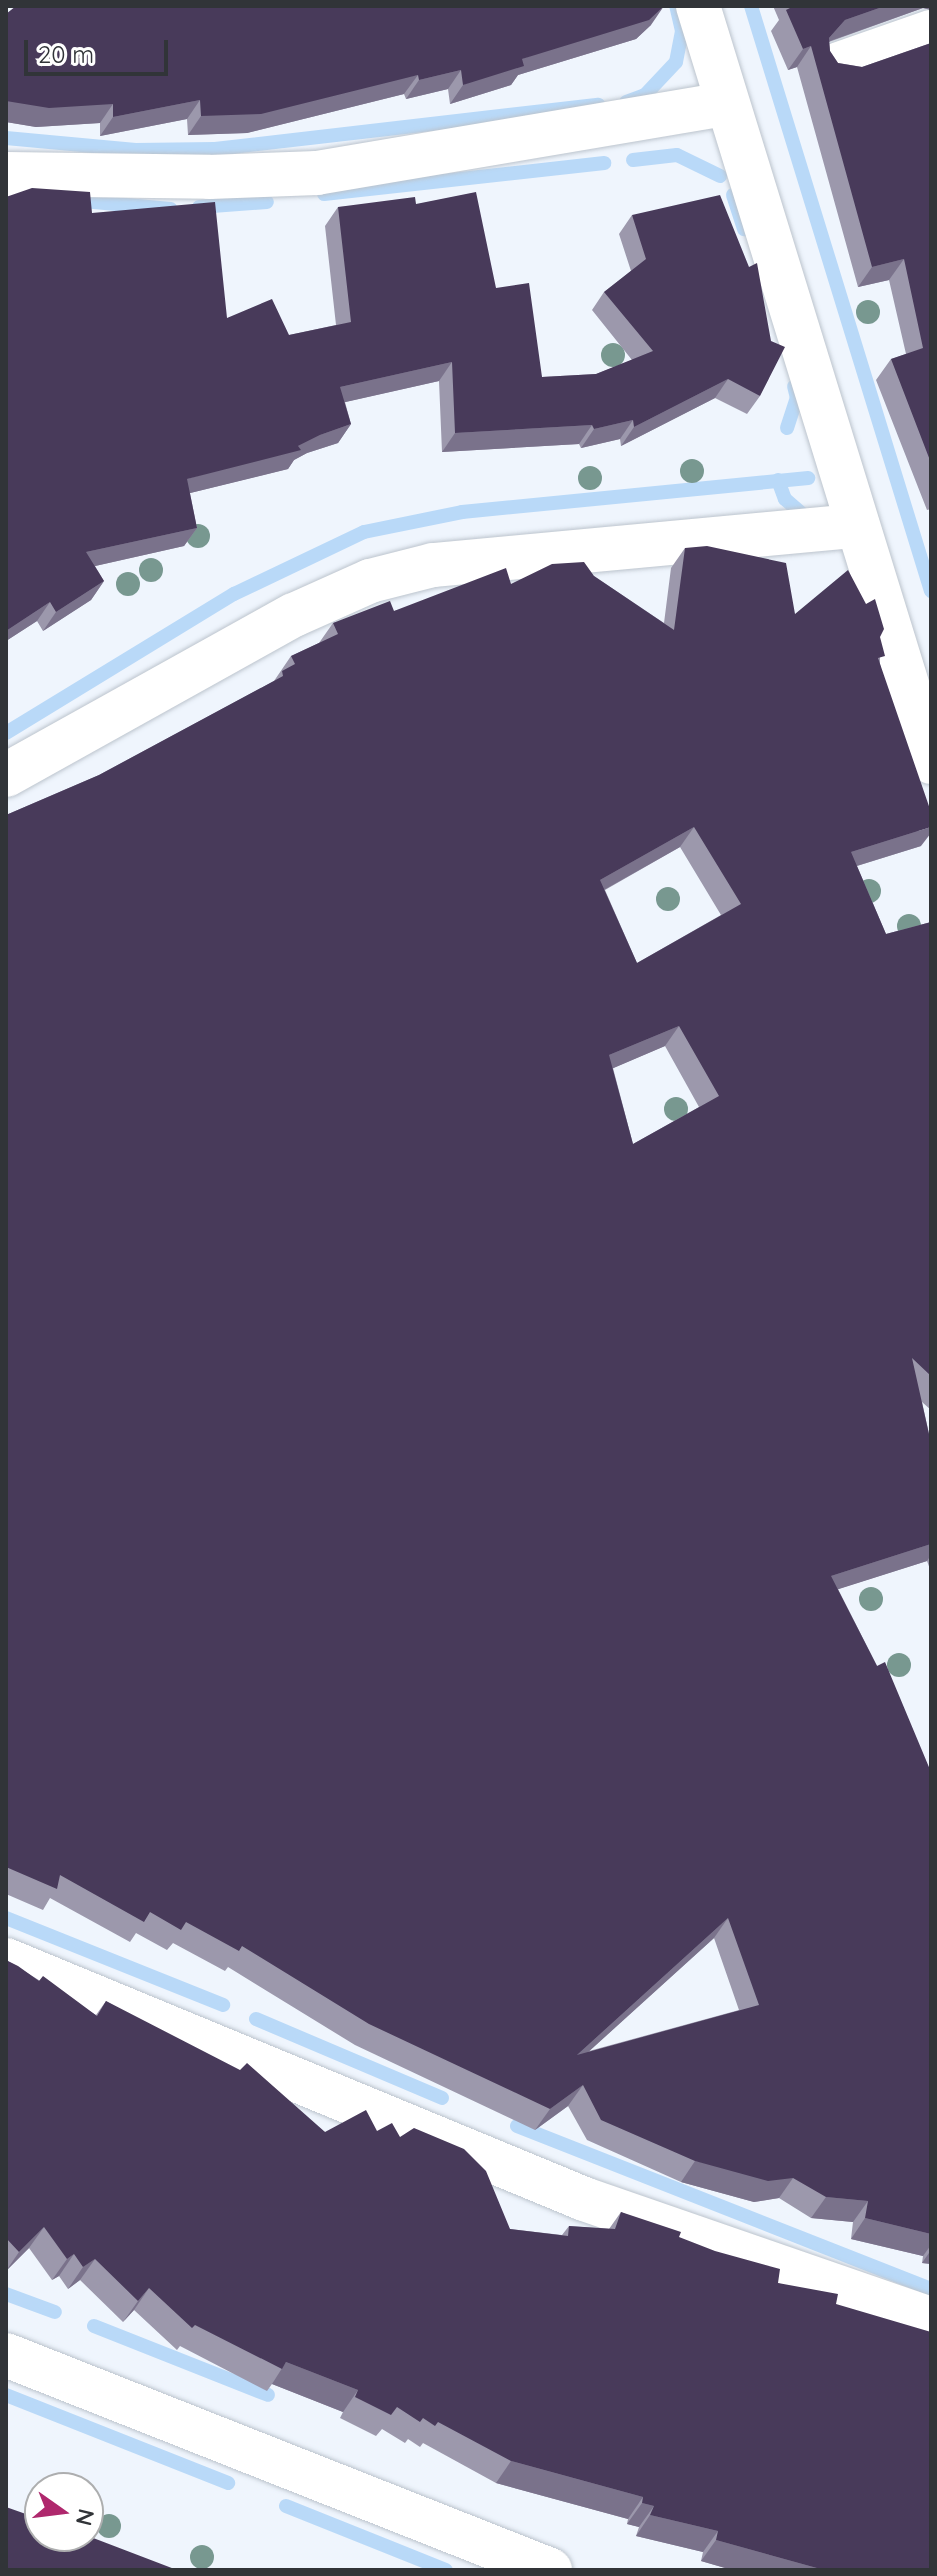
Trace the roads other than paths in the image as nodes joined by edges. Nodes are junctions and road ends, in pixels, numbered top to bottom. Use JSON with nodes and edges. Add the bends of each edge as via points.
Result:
{"nodes":[{"id":1,"x":698,"y":6,"type":"edge"},
{"id":2,"x":931,"y":32,"type":"edge"},
{"id":3,"x":839,"y":64,"type":"edge"},
{"id":4,"x":726,"y":104,"type":"junction"},
{"id":5,"x":6,"y":174,"type":"edge"},
{"id":6,"x":857,"y":526,"type":"junction"},
{"id":7,"x":931,"y":762,"type":"edge"},
{"id":8,"x":6,"y":775,"type":"edge"},
{"id":9,"x":6,"y":1960,"type":"edge"},
{"id":10,"x":931,"y":2319,"type":"edge"},
{"id":11,"x":6,"y":2355,"type":"edge"},
{"id":12,"x":550,"y":2570,"type":"edge"}],
"edges":[{"from":1,"to":4,"type":"street"},
{"from":2,"to":3,"type":"street"},
{"from":4,"to":5,"type":"street","via":[[317,173]]},
{"from":4,"to":6,"type":"street"},
{"from":6,"to":7,"type":"street"},
{"from":6,"to":8,"type":"street","via":[[433,565],[370,581],[294,615]]},
{"from":9,"to":10,"type":"street","via":[[584,2199]]},
{"from":11,"to":12,"type":"street"}]}
